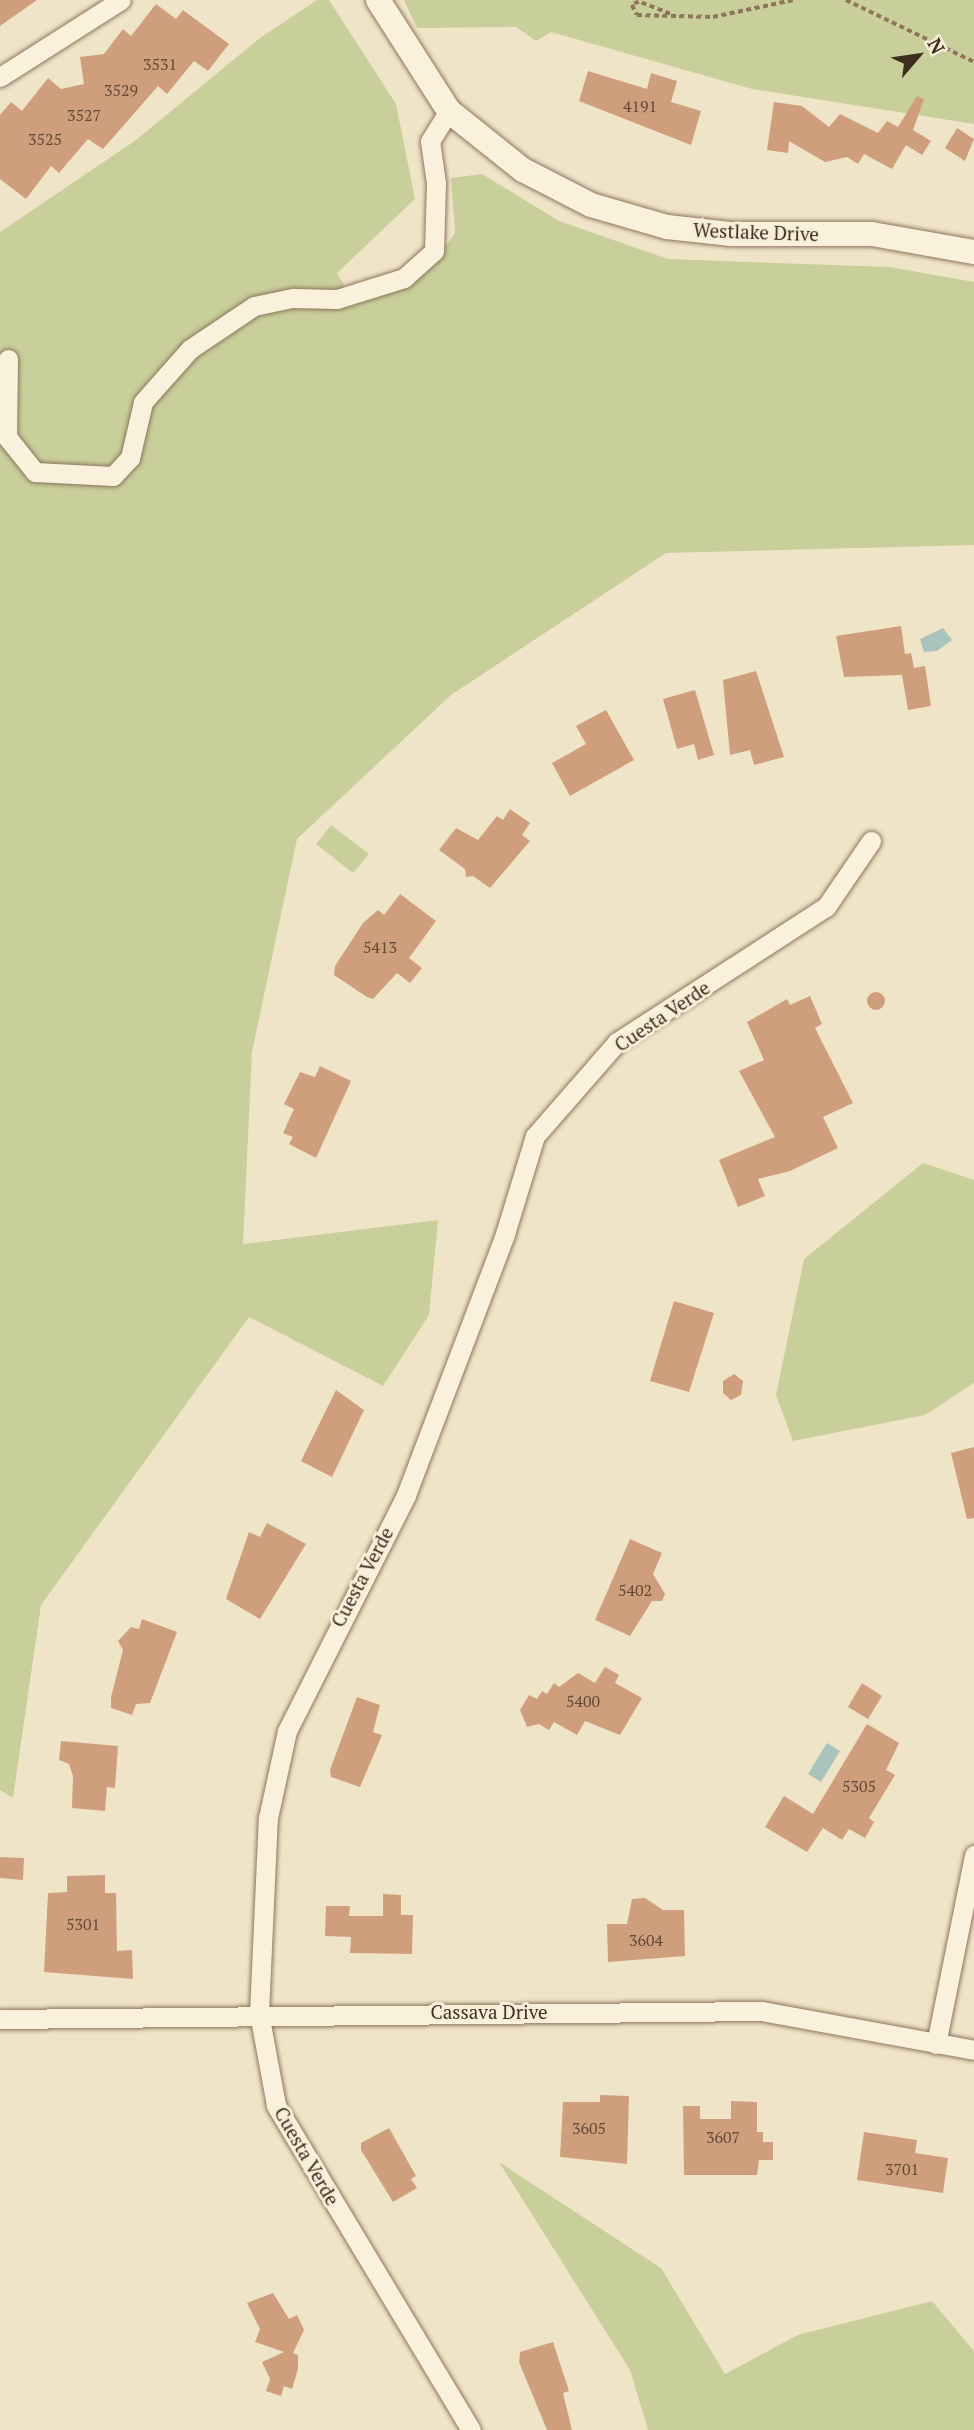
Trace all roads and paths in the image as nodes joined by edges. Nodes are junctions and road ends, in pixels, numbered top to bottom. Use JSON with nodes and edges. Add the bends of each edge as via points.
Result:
{"nodes":[{"id":1,"x":121,"y":0,"type":"edge"},
{"id":2,"x":378,"y":0,"type":"edge"},
{"id":3,"x":793,"y":0,"type":"edge"},
{"id":4,"x":846,"y":0,"type":"edge"},
{"id":5,"x":670,"y":14,"type":"junction"},
{"id":6,"x":974,"y":62,"type":"edge"},
{"id":7,"x":0,"y":77,"type":"edge"},
{"id":8,"x":449,"y":111,"type":"junction"},
{"id":9,"x":974,"y":252,"type":"edge"},
{"id":10,"x":8,"y":359,"type":"dead end"},
{"id":11,"x":871,"y":841,"type":"dead end"},
{"id":12,"x":974,"y":1855,"type":"edge"},
{"id":13,"x":259,"y":2013,"type":"junction"},
{"id":14,"x":0,"y":2019,"type":"edge"},
{"id":15,"x":936,"y":2044,"type":"junction"},
{"id":16,"x":974,"y":2050,"type":"edge"},
{"id":17,"x":471,"y":2430,"type":"edge"}],
"edges":[{"from":1,"to":7,"type":"street"},
{"from":2,"to":8,"type":"street","name":"Westlake Drive"},
{"from":3,"to":5,"type":"path","via":[[713,16]]},
{"from":4,"to":6,"type":"path"},
{"from":5,"to":5,"type":"path","via":[[639,2],[632,5],[637,15]]},
{"from":8,"to":9,"type":"street","name":"Westlake Drive","via":[[523,170],[591,205],[667,227],[730,234],[872,234]]},
{"from":8,"to":10,"type":"street","via":[[430,141],[436,183],[435,251],[404,278],[337,299],[293,298],[254,306],[190,349],[143,402],[130,458],[113,476],[35,472],[7,437]]},
{"from":11,"to":13,"type":"street","name":"Cuesta Verde","via":[[826,907],[617,1042],[535,1136],[505,1234],[406,1495],[287,1731],[268,1818]]},
{"from":12,"to":15,"type":"street"},
{"from":13,"to":14,"type":"street","name":"Cassava Drive"},
{"from":13,"to":15,"type":"street","name":"Cassava Drive","via":[[762,2011]]},
{"from":13,"to":17,"type":"street","name":"Cuesta Verde","via":[[276,2105]]},
{"from":15,"to":16,"type":"street","name":"Cassava Drive"}]}
